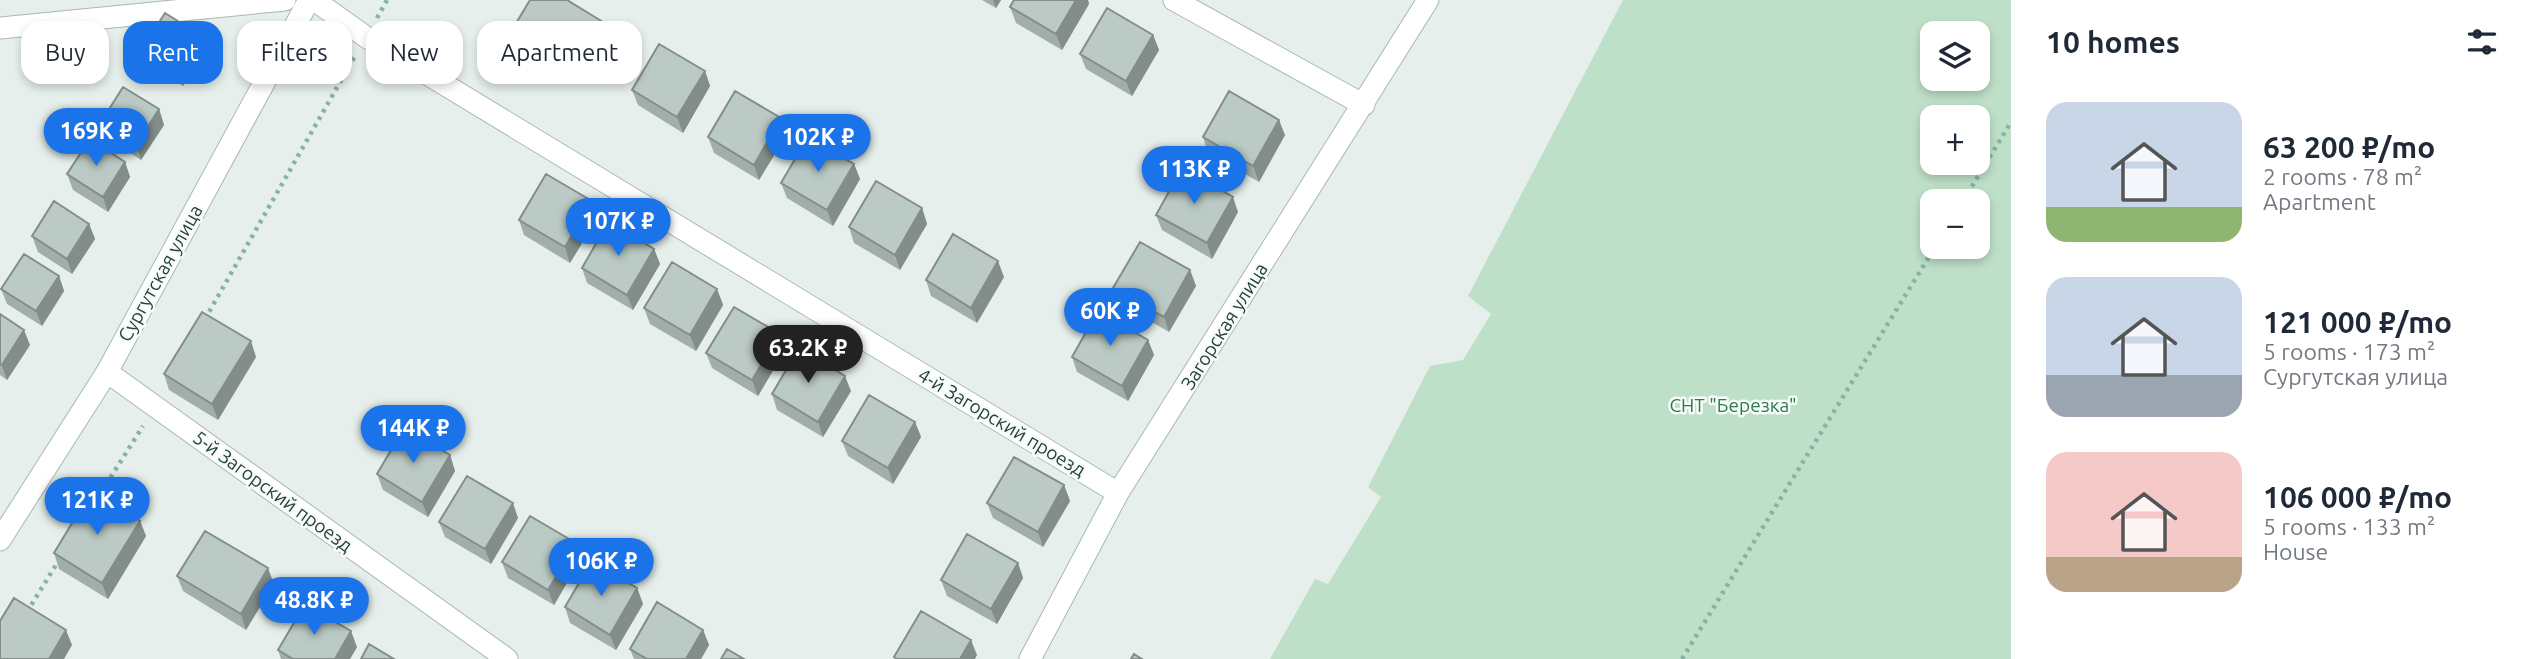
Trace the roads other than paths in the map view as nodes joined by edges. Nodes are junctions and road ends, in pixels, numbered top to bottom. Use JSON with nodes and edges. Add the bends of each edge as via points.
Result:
{"nodes":[{"id":1,"x":285,"y":0,"type":"edge"},
{"id":2,"x":312,"y":0,"type":"edge"},
{"id":3,"x":1174,"y":0,"type":"edge"},
{"id":4,"x":1429,"y":0,"type":"edge"},
{"id":5,"x":0,"y":28,"type":"edge"},
{"id":6,"x":1364,"y":105,"type":"junction"},
{"id":7,"x":107,"y":372,"type":"junction"},
{"id":8,"x":1118,"y":493,"type":"junction"},
{"id":9,"x":0,"y":540,"type":"edge"},
{"id":10,"x":507,"y":659,"type":"edge"},
{"id":11,"x":1030,"y":659,"type":"edge"}],
"edges":[{"from":1,"to":5,"type":"street"},
{"from":2,"to":7,"type":"street","name":"Сургутская улица"},
{"from":2,"to":8,"type":"street","name":"4-й Загорский проезд"},
{"from":3,"to":6,"type":"street"},
{"from":4,"to":6,"type":"street","name":"Загорская улица"},
{"from":6,"to":8,"type":"street","name":"Загорская улица"},
{"from":7,"to":9,"type":"street","name":"Сургутская улица"},
{"from":7,"to":10,"type":"street","name":"5-й Загорский проезд"},
{"from":8,"to":11,"type":"street","name":"Загорская улица"}]}
